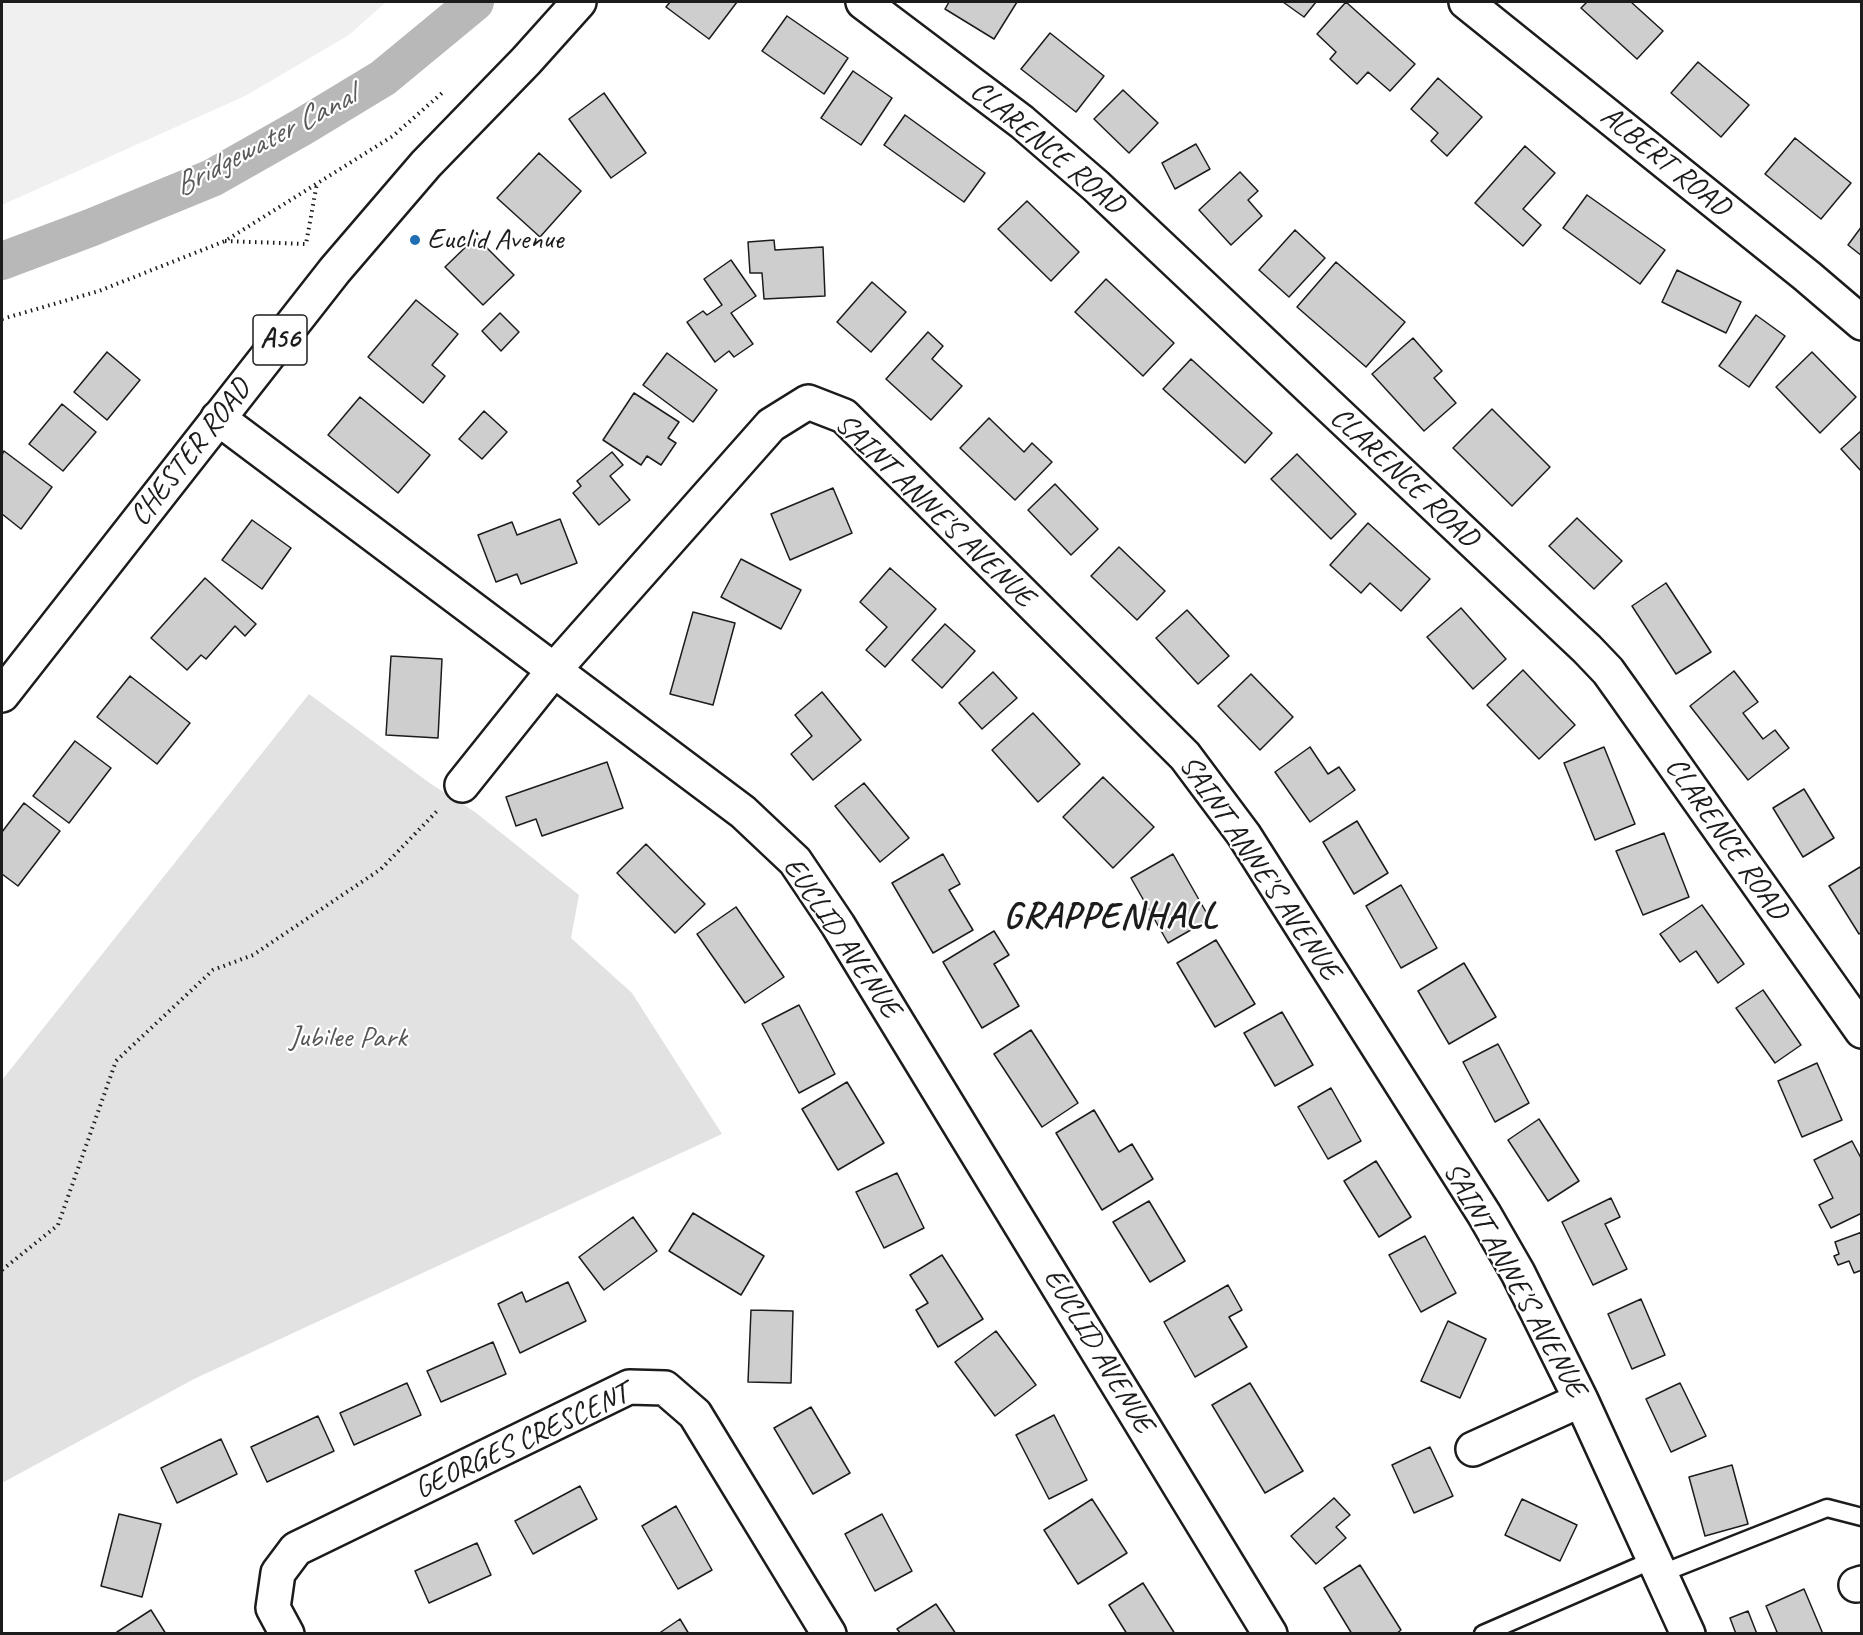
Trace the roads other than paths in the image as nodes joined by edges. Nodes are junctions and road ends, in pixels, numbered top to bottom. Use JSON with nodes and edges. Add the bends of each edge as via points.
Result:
{"nodes":[{"id":1,"x":579,"y":2,"type":"edge"},
{"id":2,"x":863,"y":2,"type":"edge"},
{"id":3,"x":1466,"y":2,"type":"edge"},
{"id":4,"x":1862,"y":323,"type":"edge"},
{"id":5,"x":218,"y":418,"type":"junction"},
{"id":6,"x":554,"y":669,"type":"junction"},
{"id":7,"x":2,"y":695,"type":"edge"},
{"id":8,"x":462,"y":785,"type":"road end"},
{"id":9,"x":1862,"y":1031,"type":"edge"},
{"id":10,"x":1581,"y":1400,"type":"junction"},
{"id":11,"x":1473,"y":1449,"type":"dead end"},
{"id":12,"x":1862,"y":1517,"type":"edge"},
{"id":13,"x":1657,"y":1567,"type":"junction"},
{"id":14,"x":287,"y":1634,"type":"edge"},
{"id":15,"x":829,"y":1634,"type":"edge"},
{"id":16,"x":1270,"y":1634,"type":"edge"},
{"id":17,"x":1482,"y":1634,"type":"edge"},
{"id":18,"x":1688,"y":1634,"type":"edge"}],
"edges":[{"from":1,"to":5,"type":"street","name":"CHESTER ROAD","number":"A56","via":[[426,164],[335,270]]},
{"from":2,"to":9,"type":"street","name":"CLARENCE ROAD","via":[[1022,122],[1096,186],[1594,656]]},
{"from":3,"to":4,"type":"street","name":"ALBERT ROAD"},
{"from":5,"to":6,"type":"street","name":"EUCLID AVENUE"},
{"from":5,"to":7,"type":"street","name":"CHESTER ROAD","number":"A56"},
{"from":6,"to":8,"type":"street"},
{"from":6,"to":10,"type":"street","name":"SAINT ANNE'S AVENUE","via":[[771,425],[808,402],[844,416],[1185,756],[1244,836],[1484,1214]]},
{"from":6,"to":16,"type":"street","name":"EUCLID AVENUE","via":[[743,812],[795,861],[844,935]]},
{"from":10,"to":11,"type":"street"},
{"from":10,"to":13,"type":"street","name":"SAINT ANNE'S AVENUE"},
{"from":12,"to":13,"type":"lane","via":[[1827,1508]]},
{"from":13,"to":17,"type":"lane"},
{"from":13,"to":18,"type":"street","name":"SAINT ANNE'S AVENUE"},
{"from":14,"to":15,"type":"street","name":"GEORGES CRESCENT","via":[[273,1608],[278,1573],[297,1550],[629,1387],[665,1389],[695,1414]]}]}
